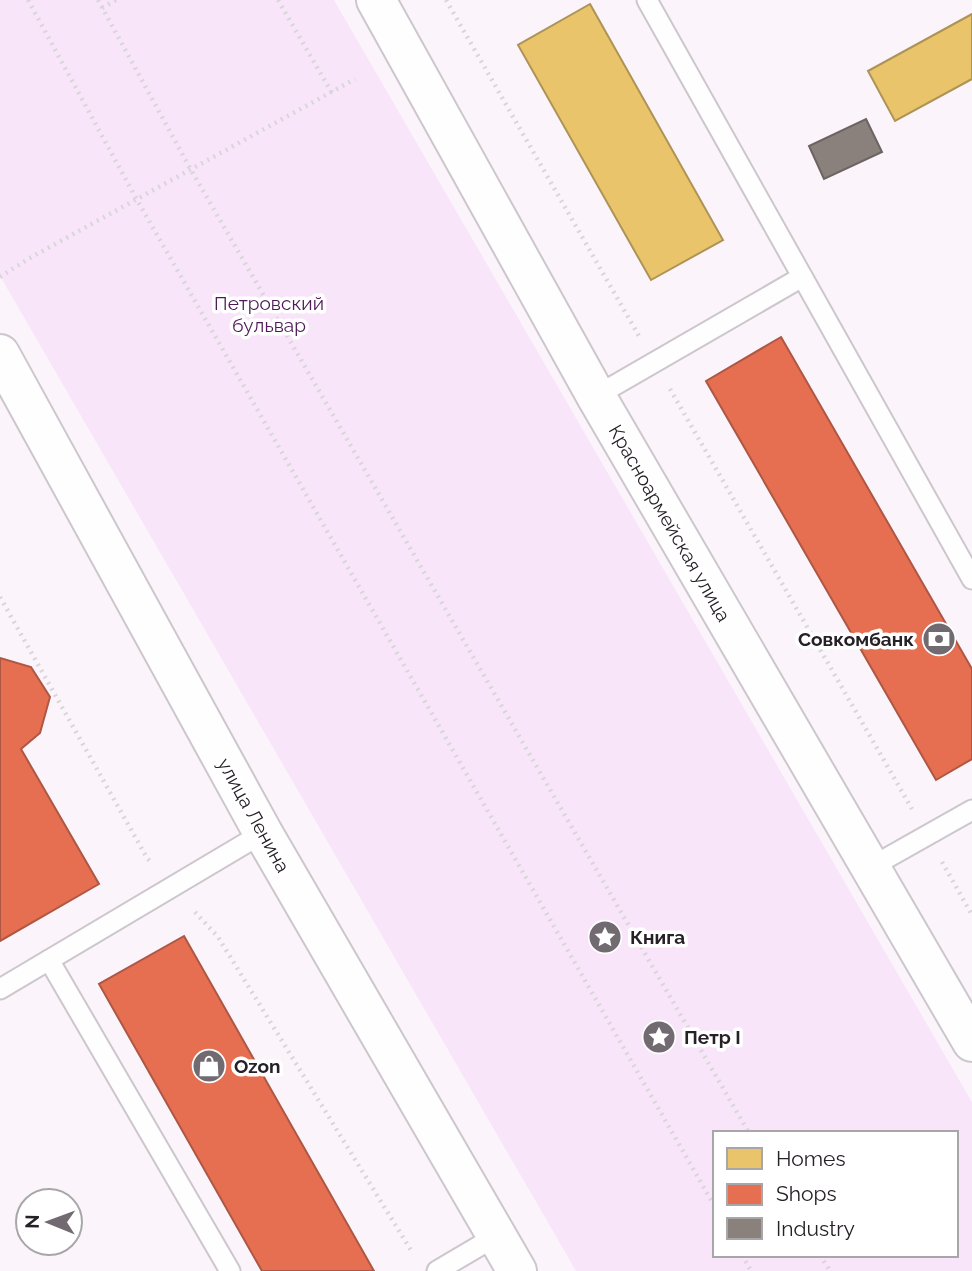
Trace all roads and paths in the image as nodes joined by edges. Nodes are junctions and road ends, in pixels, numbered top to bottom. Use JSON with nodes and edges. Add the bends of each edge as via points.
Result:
{"nodes":[{"id":1,"x":28,"y":0,"type":"edge"},
{"id":2,"x":98,"y":0,"type":"edge"},
{"id":3,"x":116,"y":0,"type":"edge"},
{"id":4,"x":278,"y":0,"type":"edge"},
{"id":5,"x":446,"y":0,"type":"edge"},
{"id":6,"x":650,"y":1,"type":"edge"},
{"id":7,"x":381,"y":2,"type":"edge"},
{"id":8,"x":102,"y":8,"type":"junction"},
{"id":9,"x":355,"y":79,"type":"dead end"},
{"id":10,"x":332,"y":93,"type":"junction"},
{"id":11,"x":191,"y":170,"type":"junction"},
{"id":12,"x":137,"y":200,"type":"junction"},
{"id":13,"x":0,"y":277,"type":"edge"},
{"id":14,"x":802,"y":277,"type":"junction"},
{"id":15,"x":0,"y":354,"type":"edge"},
{"id":16,"x":655,"y":363,"type":"junction"},
{"id":17,"x":596,"y":396,"type":"junction"},
{"id":18,"x":972,"y":579,"type":"edge"},
{"id":19,"x":0,"y":597,"type":"edge"},
{"id":20,"x":972,"y":810,"type":"edge"},
{"id":21,"x":263,"y":833,"type":"junction"},
{"id":22,"x":927,"y":835,"type":"junction"},
{"id":23,"x":871,"y":867,"type":"junction"},
{"id":24,"x":173,"y":887,"type":"junction"},
{"id":25,"x":972,"y":915,"type":"edge"},
{"id":26,"x":49,"y":960,"type":"junction"},
{"id":27,"x":0,"y":989,"type":"edge"},
{"id":28,"x":972,"y":1042,"type":"edge"},
{"id":29,"x":748,"y":1131,"type":"edge"},
{"id":30,"x":713,"y":1204,"type":"edge"},
{"id":31,"x":498,"y":1235,"type":"junction"},
{"id":32,"x":416,"y":1259,"type":"dead end"},
{"id":33,"x":230,"y":1271,"type":"edge"},
{"id":34,"x":437,"y":1271,"type":"edge"},
{"id":35,"x":517,"y":1271,"type":"edge"}],
"edges":[{"from":1,"to":12,"type":"path"},
{"from":2,"to":8,"type":"path"},
{"from":3,"to":8,"type":"path"},
{"from":4,"to":10,"type":"path"},
{"from":5,"to":16,"type":"path"},
{"from":6,"to":14,"type":"lane"},
{"from":7,"to":17,"type":"main road","name":"Красноармейская улица"},
{"from":8,"to":11,"type":"path"},
{"from":9,"to":10,"type":"path"},
{"from":10,"to":11,"type":"path"},
{"from":11,"to":12,"type":"path"},
{"from":11,"to":29,"type":"path"},
{"from":12,"to":13,"type":"path"},
{"from":12,"to":30,"type":"path"},
{"from":14,"to":16,"type":"lane"},
{"from":14,"to":18,"type":"lane"},
{"from":15,"to":21,"type":"main road","name":"улица Ленина"},
{"from":16,"to":17,"type":"lane"},
{"from":16,"to":22,"type":"path"},
{"from":17,"to":23,"type":"main road","name":"Красноармейская улица"},
{"from":19,"to":24,"type":"path","via":[[147,858]]},
{"from":20,"to":22,"type":"lane"},
{"from":21,"to":24,"type":"lane"},
{"from":21,"to":31,"type":"main road","name":"улица Ленина"},
{"from":22,"to":23,"type":"lane"},
{"from":22,"to":25,"type":"path"},
{"from":23,"to":28,"type":"main road","name":"Красноармейская улица"},
{"from":24,"to":26,"type":"lane"},
{"from":24,"to":32,"type":"path","via":[[218,937]]},
{"from":26,"to":27,"type":"lane"},
{"from":26,"to":33,"type":"lane"},
{"from":31,"to":34,"type":"lane"},
{"from":31,"to":35,"type":"main road","name":"улица Ленина"}]}
